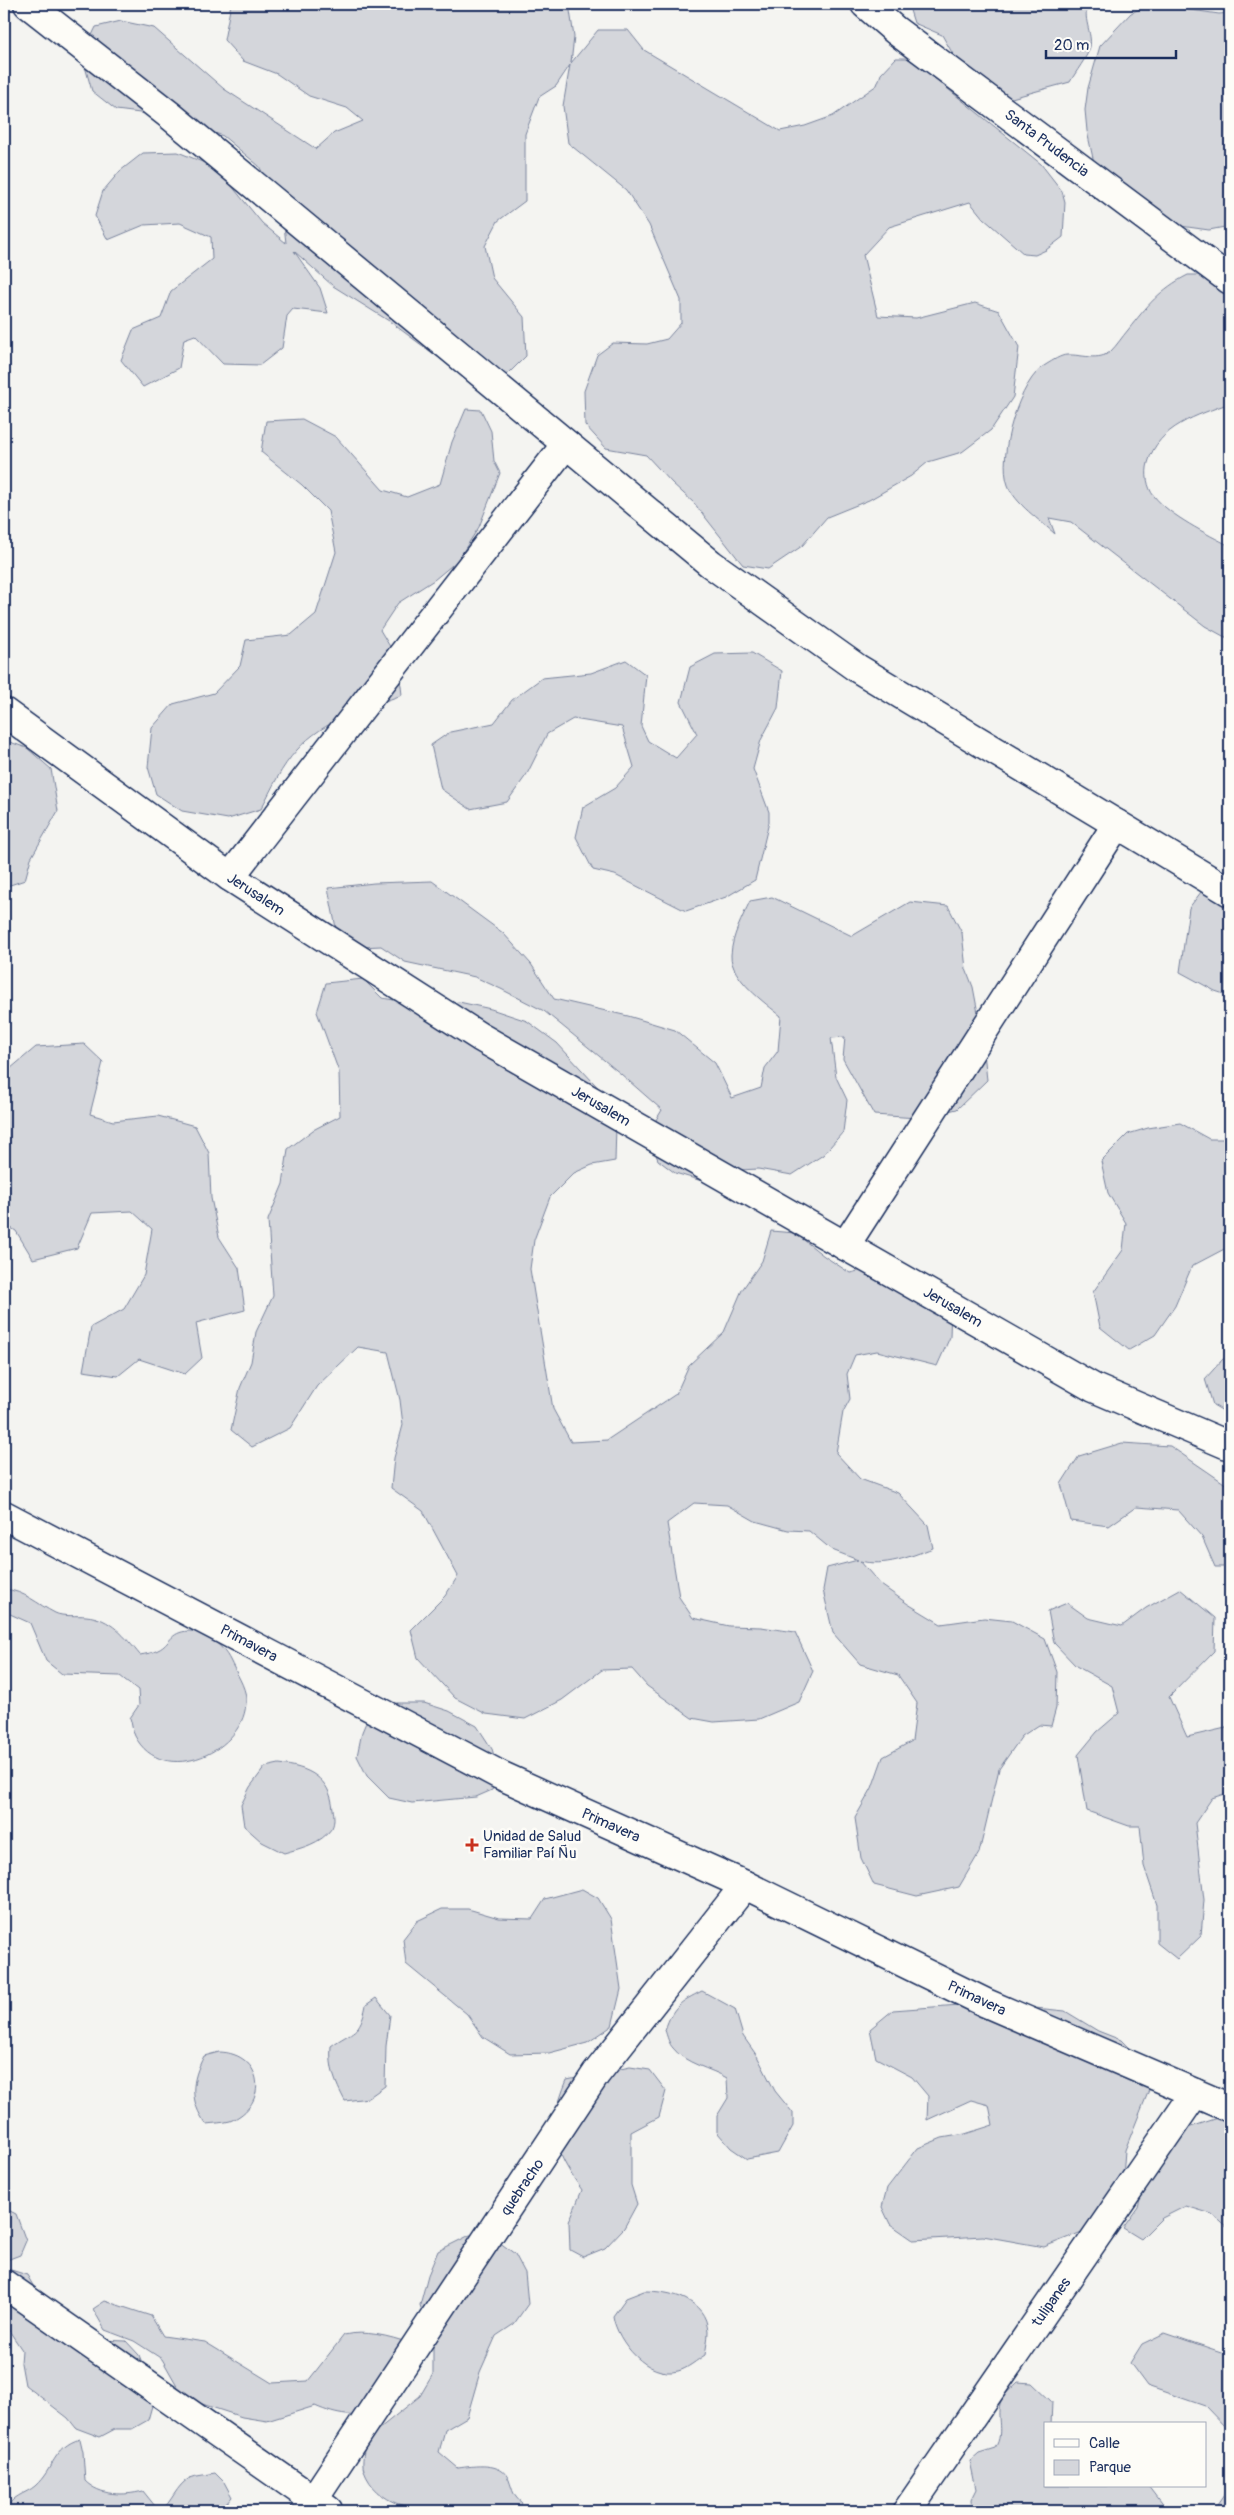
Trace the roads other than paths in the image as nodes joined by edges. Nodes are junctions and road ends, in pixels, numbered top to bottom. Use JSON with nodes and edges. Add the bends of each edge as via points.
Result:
{"nodes":[{"id":1,"x":28,"y":4,"type":"edge"},
{"id":2,"x":865,"y":4,"type":"edge"},
{"id":3,"x":1230,"y":280,"type":"edge"},
{"id":4,"x":566,"y":444,"type":"junction"},
{"id":5,"x":4,"y":712,"type":"edge"},
{"id":6,"x":1117,"y":824,"type":"junction"},
{"id":7,"x":230,"y":877,"type":"junction"},
{"id":8,"x":1230,"y":892,"type":"edge"},
{"id":9,"x":845,"y":1246,"type":"junction"},
{"id":10,"x":1230,"y":1446,"type":"edge"},
{"id":11,"x":4,"y":1515,"type":"edge"},
{"id":12,"x":745,"y":1885,"type":"junction"},
{"id":13,"x":1195,"y":2093,"type":"junction"},
{"id":14,"x":1230,"y":2108,"type":"edge"},
{"id":15,"x":4,"y":2284,"type":"edge"},
{"id":16,"x":316,"y":2508,"type":"edge"},
{"id":17,"x":908,"y":2511,"type":"edge"}],
"edges":[{"from":1,"to":4,"type":"street","via":[[172,117]]},
{"from":2,"to":3,"type":"street","name":"Santa Prudencia","via":[[895,30]]},
{"from":4,"to":6,"type":"street","via":[[711,564],[857,668]]},
{"from":4,"to":7,"type":"street"},
{"from":5,"to":7,"type":"street","name":"Jerusalem"},
{"from":6,"to":8,"type":"street"},
{"from":6,"to":9,"type":"street"},
{"from":7,"to":9,"type":"street","name":"Jerusalem","via":[[480,1037]]},
{"from":9,"to":10,"type":"street","name":"Jerusalem","via":[[1094,1388]]},
{"from":11,"to":12,"type":"street","name":"Primavera","via":[[500,1775]]},
{"from":12,"to":13,"type":"street","name":"Primavera","via":[[986,2003]]},
{"from":12,"to":16,"type":"street","name":"quebracho","via":[[596,2074]]},
{"from":13,"to":14,"type":"street","name":"Primavera"},
{"from":13,"to":17,"type":"street","name":"tulipanes"},
{"from":15,"to":16,"type":"street"}]}
